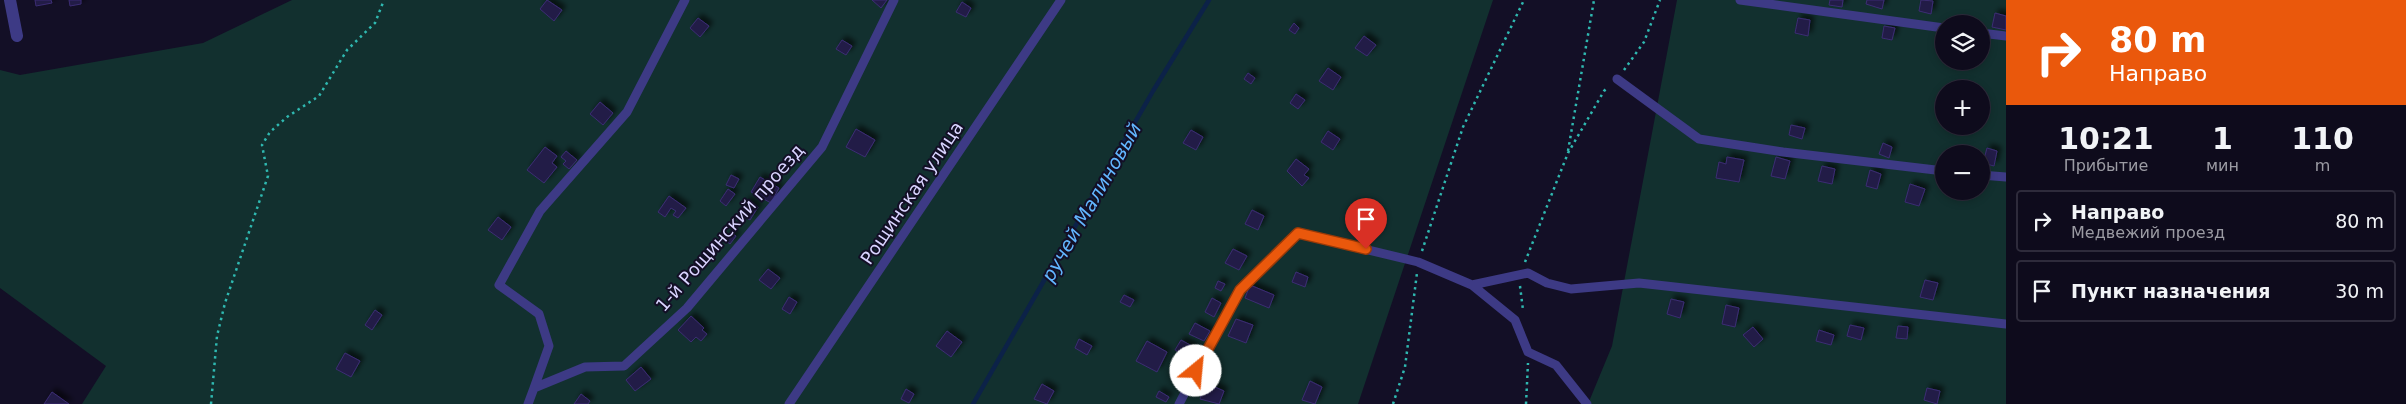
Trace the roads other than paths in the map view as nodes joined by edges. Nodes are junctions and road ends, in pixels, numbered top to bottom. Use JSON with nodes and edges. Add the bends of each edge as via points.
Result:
{"nodes":[{"id":1,"x":10,"y":0,"type":"edge"},
{"id":2,"x":684,"y":0,"type":"edge"},
{"id":3,"x":894,"y":0,"type":"edge"},
{"id":4,"x":1062,"y":0,"type":"edge"},
{"id":5,"x":1740,"y":0,"type":"edge"},
{"id":6,"x":1935,"y":27,"type":"edge"},
{"id":7,"x":1990,"y":34,"type":"edge"},
{"id":8,"x":16,"y":36,"type":"dead end"},
{"id":9,"x":2006,"y":36,"type":"edge"},
{"id":10,"x":1617,"y":79,"type":"road end"},
{"id":11,"x":1935,"y":170,"type":"edge"},
{"id":12,"x":1990,"y":176,"type":"edge"},
{"id":13,"x":2006,"y":177,"type":"edge"},
{"id":14,"x":1472,"y":285,"type":"junction"},
{"id":15,"x":2006,"y":324,"type":"edge"},
{"id":16,"x":534,"y":388,"type":"junction"},
{"id":17,"x":528,"y":404,"type":"edge"},
{"id":18,"x":789,"y":404,"type":"edge"},
{"id":19,"x":1179,"y":404,"type":"edge"},
{"id":20,"x":1588,"y":404,"type":"edge"}],
"edges":[{"from":1,"to":8,"type":"street"},
{"from":2,"to":16,"type":"lane","via":[[627,112],[540,211],[499,286],[539,314],[549,346]]},
{"from":3,"to":16,"type":"lane","name":"1-й Рощинский проезд","via":[[822,147],[687,308],[624,366],[585,367]]},
{"from":4,"to":18,"type":"lane","name":"Рощинская улица"},
{"from":5,"to":6,"type":"lane"},
{"from":7,"to":9,"type":"lane"},
{"from":10,"to":11,"type":"lane","via":[[1700,139]]},
{"from":12,"to":13,"type":"lane"},
{"from":14,"to":15,"type":"lane","via":[[1528,273],[1571,289],[1639,283]]},
{"from":14,"to":19,"type":"lane","via":[[1418,262],[1298,233],[1240,290]]},
{"from":14,"to":20,"type":"lane","via":[[1515,320],[1528,352],[1556,365]]},
{"from":16,"to":17,"type":"lane"}]}
